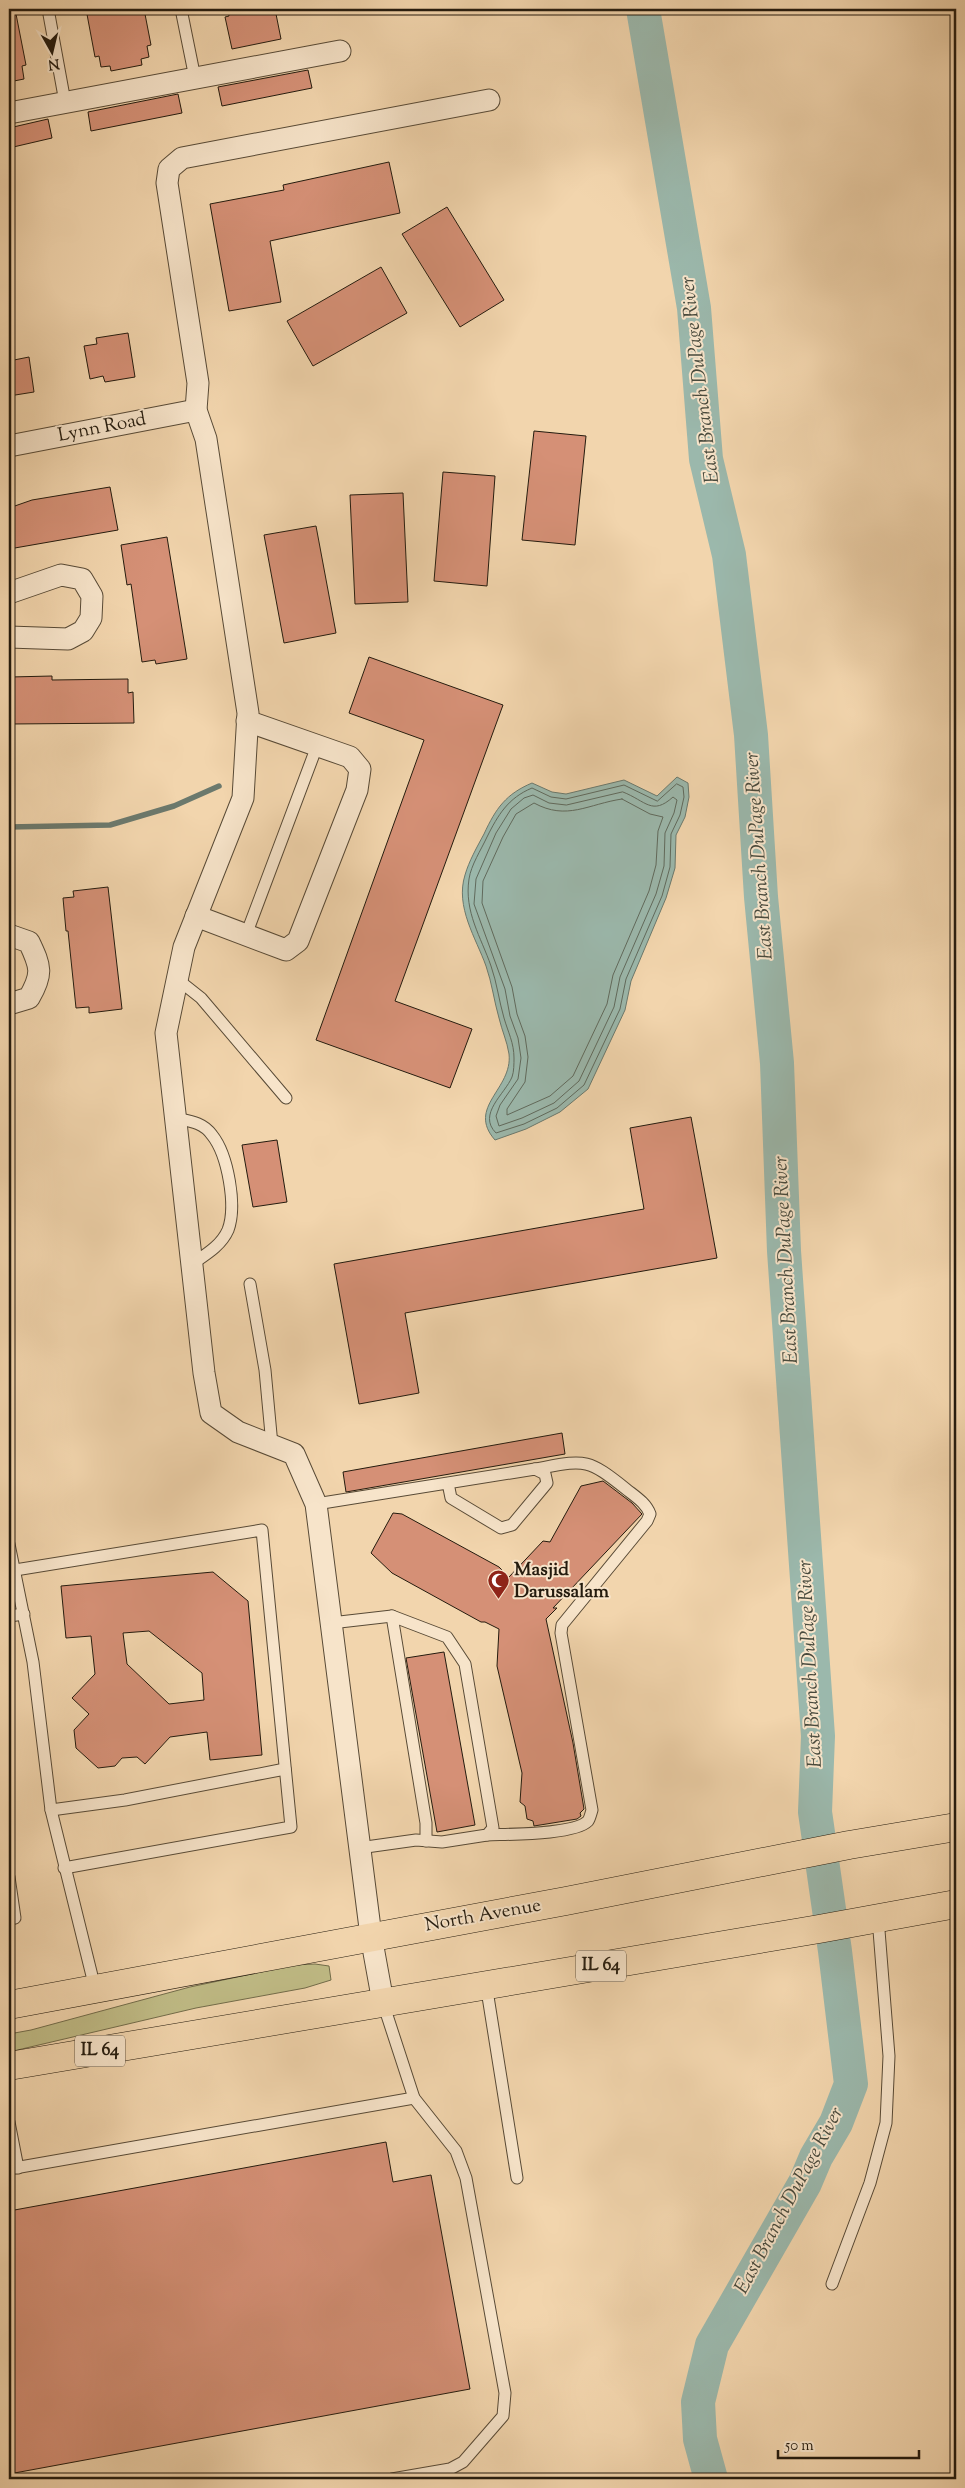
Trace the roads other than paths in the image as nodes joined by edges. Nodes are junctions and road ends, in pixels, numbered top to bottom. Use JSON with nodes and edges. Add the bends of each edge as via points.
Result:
{"nodes":[{"id":1,"x":48,"y":9,"type":"edge"},
{"id":2,"x":181,"y":9,"type":"edge"},
{"id":3,"x":340,"y":50,"type":"dead end"},
{"id":4,"x":195,"y":78,"type":"junction"},
{"id":5,"x":489,"y":100,"type":"dead end"},
{"id":6,"x":65,"y":102,"type":"junction"},
{"id":7,"x":9,"y":113,"type":"edge"},
{"id":8,"x":196,"y":410,"type":"junction"},
{"id":9,"x":9,"y":446,"type":"edge"},
{"id":10,"x":9,"y":593,"type":"edge"},
{"id":11,"x":9,"y":637,"type":"edge"},
{"id":12,"x":247,"y":721,"type":"junction"},
{"id":13,"x":317,"y":746,"type":"junction"},
{"id":14,"x":196,"y":916,"type":"junction"},
{"id":15,"x":9,"y":935,"type":"edge"},
{"id":16,"x":246,"y":935,"type":"junction"},
{"id":17,"x":177,"y":979,"type":"junction"},
{"id":18,"x":9,"y":1004,"type":"edge"},
{"id":19,"x":286,"y":1098,"type":"dead end"},
{"id":20,"x":175,"y":1118,"type":"junction"},
{"id":21,"x":192,"y":1264,"type":"junction"},
{"id":22,"x":250,"y":1284,"type":"dead end"},
{"id":23,"x":272,"y":1445,"type":"junction"},
{"id":24,"x":535,"y":1469,"type":"junction"},
{"id":25,"x":448,"y":1483,"type":"junction"},
{"id":26,"x":316,"y":1504,"type":"junction"},
{"id":27,"x":9,"y":1544,"type":"edge"},
{"id":28,"x":12,"y":1570,"type":"edge"},
{"id":29,"x":24,"y":1614,"type":"junction"},
{"id":30,"x":9,"y":1616,"type":"edge"},
{"id":31,"x":392,"y":1616,"type":"junction"},
{"id":32,"x":331,"y":1623,"type":"junction"},
{"id":33,"x":285,"y":1769,"type":"junction"},
{"id":34,"x":51,"y":1810,"type":"junction"},
{"id":35,"x":956,"y":1827,"type":"edge"},
{"id":36,"x":486,"y":1835,"type":"junction"},
{"id":37,"x":426,"y":1841,"type":"junction"},
{"id":38,"x":359,"y":1848,"type":"junction"},
{"id":39,"x":64,"y":1868,"type":"junction"},
{"id":40,"x":9,"y":1877,"type":"edge"},
{"id":41,"x":956,"y":1904,"type":"edge"},
{"id":42,"x":878,"y":1918,"type":"junction"},
{"id":43,"x":9,"y":1919,"type":"edge"},
{"id":44,"x":371,"y":1936,"type":"junction"},
{"id":45,"x":486,"y":1984,"type":"junction"},
{"id":46,"x":95,"y":1988,"type":"junction"},
{"id":47,"x":383,"y":2002,"type":"junction"},
{"id":48,"x":9,"y":2005,"type":"edge"},
{"id":49,"x":9,"y":2066,"type":"edge"},
{"id":50,"x":414,"y":2098,"type":"junction"},
{"id":51,"x":9,"y":2122,"type":"edge"},
{"id":52,"x":14,"y":2168,"type":"edge"},
{"id":53,"x":517,"y":2178,"type":"dead end"},
{"id":54,"x":832,"y":2284,"type":"dead end"},
{"id":55,"x":392,"y":2479,"type":"edge"}],
"edges":[{"from":1,"to":6,"type":"lane"},
{"from":2,"to":4,"type":"lane"},
{"from":3,"to":4,"type":"street"},
{"from":4,"to":6,"type":"street"},
{"from":5,"to":8,"type":"street","via":[[182,158],[169,169],[167,183],[198,383]]},
{"from":6,"to":7,"type":"street"},
{"from":8,"to":9,"type":"street","name":"Lynn Road"},
{"from":8,"to":12,"type":"street","via":[[206,439]]},
{"from":10,"to":11,"type":"street","via":[[61,575],[82,579],[92,596],[92,618],[83,631],[68,639]]},
{"from":12,"to":13,"type":"street"},
{"from":12,"to":14,"type":"street","via":[[243,798]]},
{"from":13,"to":16,"type":"lane"},
{"from":13,"to":16,"type":"street","via":[[350,757],[360,769],[357,790],[298,941],[286,950]]},
{"from":14,"to":16,"type":"street"},
{"from":14,"to":17,"type":"street"},
{"from":15,"to":18,"type":"street","via":[[30,942],[40,965],[38,982],[29,998]]},
{"from":17,"to":19,"type":"lane","via":[[200,998]]},
{"from":17,"to":20,"type":"street","via":[[166,1033]]},
{"from":20,"to":21,"type":"street"},
{"from":20,"to":21,"type":"lane","via":[[198,1123],[212,1134],[224,1157],[232,1207],[227,1231],[215,1248]]},
{"from":21,"to":23,"type":"street","via":[[210,1413],[238,1432]]},
{"from":22,"to":23,"type":"lane","via":[[265,1370]]},
{"from":23,"to":26,"type":"street","via":[[294,1454]]},
{"from":24,"to":25,"type":"lane"},
{"from":24,"to":25,"type":"lane","via":[[545,1474],[547,1483],[512,1525],[501,1528],[452,1498]]},
{"from":24,"to":36,"type":"lane","via":[[572,1462],[598,1466],[642,1502],[650,1514],[562,1625],[591,1815],[582,1824],[559,1830]]},
{"from":25,"to":26,"type":"lane"},
{"from":26,"to":32,"type":"street"},
{"from":27,"to":28,"type":"lane"},
{"from":28,"to":29,"type":"lane"},
{"from":28,"to":33,"type":"lane","via":[[262,1530]]},
{"from":29,"to":30,"type":"lane"},
{"from":29,"to":34,"type":"lane"},
{"from":31,"to":32,"type":"lane"},
{"from":31,"to":36,"type":"lane","via":[[447,1637],[465,1664],[493,1828]]},
{"from":31,"to":37,"type":"lane","via":[[426,1823]]},
{"from":32,"to":38,"type":"street"},
{"from":33,"to":34,"type":"lane","via":[[126,1800]]},
{"from":33,"to":39,"type":"lane","via":[[291,1827]]},
{"from":34,"to":39,"type":"lane"},
{"from":35,"to":44,"type":"main road","name":"North Avenue"},
{"from":36,"to":37,"type":"lane","via":[[442,1842]]},
{"from":37,"to":38,"type":"lane"},
{"from":38,"to":44,"type":"street"},
{"from":39,"to":46,"type":"lane"},
{"from":40,"to":43,"type":"lane","via":[[15,1918]]},
{"from":41,"to":42,"type":"main road","number":"IL 64"},
{"from":42,"to":45,"type":"main road","number":"IL 64"},
{"from":42,"to":54,"type":"lane","via":[[889,2056],[886,2123],[870,2183]]},
{"from":44,"to":46,"type":"main road","name":"North Avenue"},
{"from":44,"to":47,"type":"street"},
{"from":45,"to":47,"type":"main road","number":"IL 64"},
{"from":45,"to":53,"type":"lane"},
{"from":46,"to":48,"type":"main road","name":"North Avenue"},
{"from":47,"to":49,"type":"main road","number":"IL 64"},
{"from":47,"to":50,"type":"lane"},
{"from":50,"to":52,"type":"lane"},
{"from":50,"to":55,"type":"lane","via":[[456,2151],[466,2178],[505,2393],[503,2416],[463,2462],[450,2469]]},
{"from":51,"to":52,"type":"lane"}]}
